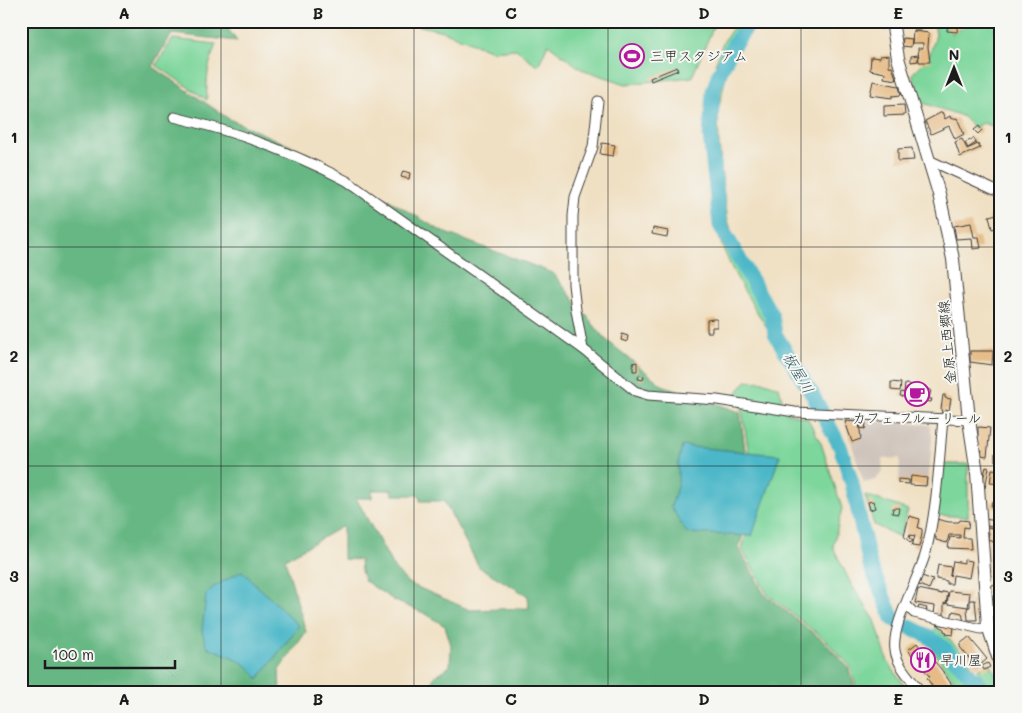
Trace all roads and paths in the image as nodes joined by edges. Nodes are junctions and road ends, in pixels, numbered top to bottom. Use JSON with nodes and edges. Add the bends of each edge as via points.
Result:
{"nodes":[{"id":1,"x":892,"y":21,"type":"edge"},
{"id":2,"x":598,"y":101,"type":"dead end"},
{"id":3,"x":174,"y":117,"type":"dead end"},
{"id":4,"x":929,"y":160,"type":"junction"},
{"id":5,"x":1001,"y":193,"type":"edge"},
{"id":6,"x":583,"y":349,"type":"junction"},
{"id":7,"x":943,"y":418,"type":"junction"},
{"id":8,"x":969,"y":420,"type":"junction"},
{"id":9,"x":906,"y":607,"type":"junction"},
{"id":10,"x":993,"y":634,"type":"edge"},
{"id":11,"x":1001,"y":666,"type":"edge"},
{"id":12,"x":921,"y":692,"type":"edge"}],
"edges":[{"from":1,"to":4,"type":"main road","name":"金原上西郷線","via":[[898,58]]},
{"from":2,"to":6,"type":"street","via":[[593,147],[575,197],[573,216],[573,284]]},
{"from":3,"to":6,"type":"street","via":[[258,141],[311,162],[347,181]]},
{"from":4,"to":5,"type":"street"},
{"from":4,"to":8,"type":"main road","name":"金原上西郷線","via":[[953,259]]},
{"from":6,"to":7,"type":"street","via":[[635,390],[648,395],[717,400],[810,413]]},
{"from":7,"to":8,"type":"street"},
{"from":7,"to":9,"type":"street","via":[[935,508],[926,553]]},
{"from":8,"to":10,"type":"main road","name":"金原上西郷線"},
{"from":9,"to":10,"type":"street","via":[[914,613]]},
{"from":9,"to":12,"type":"street","via":[[895,634],[895,651],[901,666]]},
{"from":10,"to":11,"type":"main road","name":"金原上西郷線"}]}
